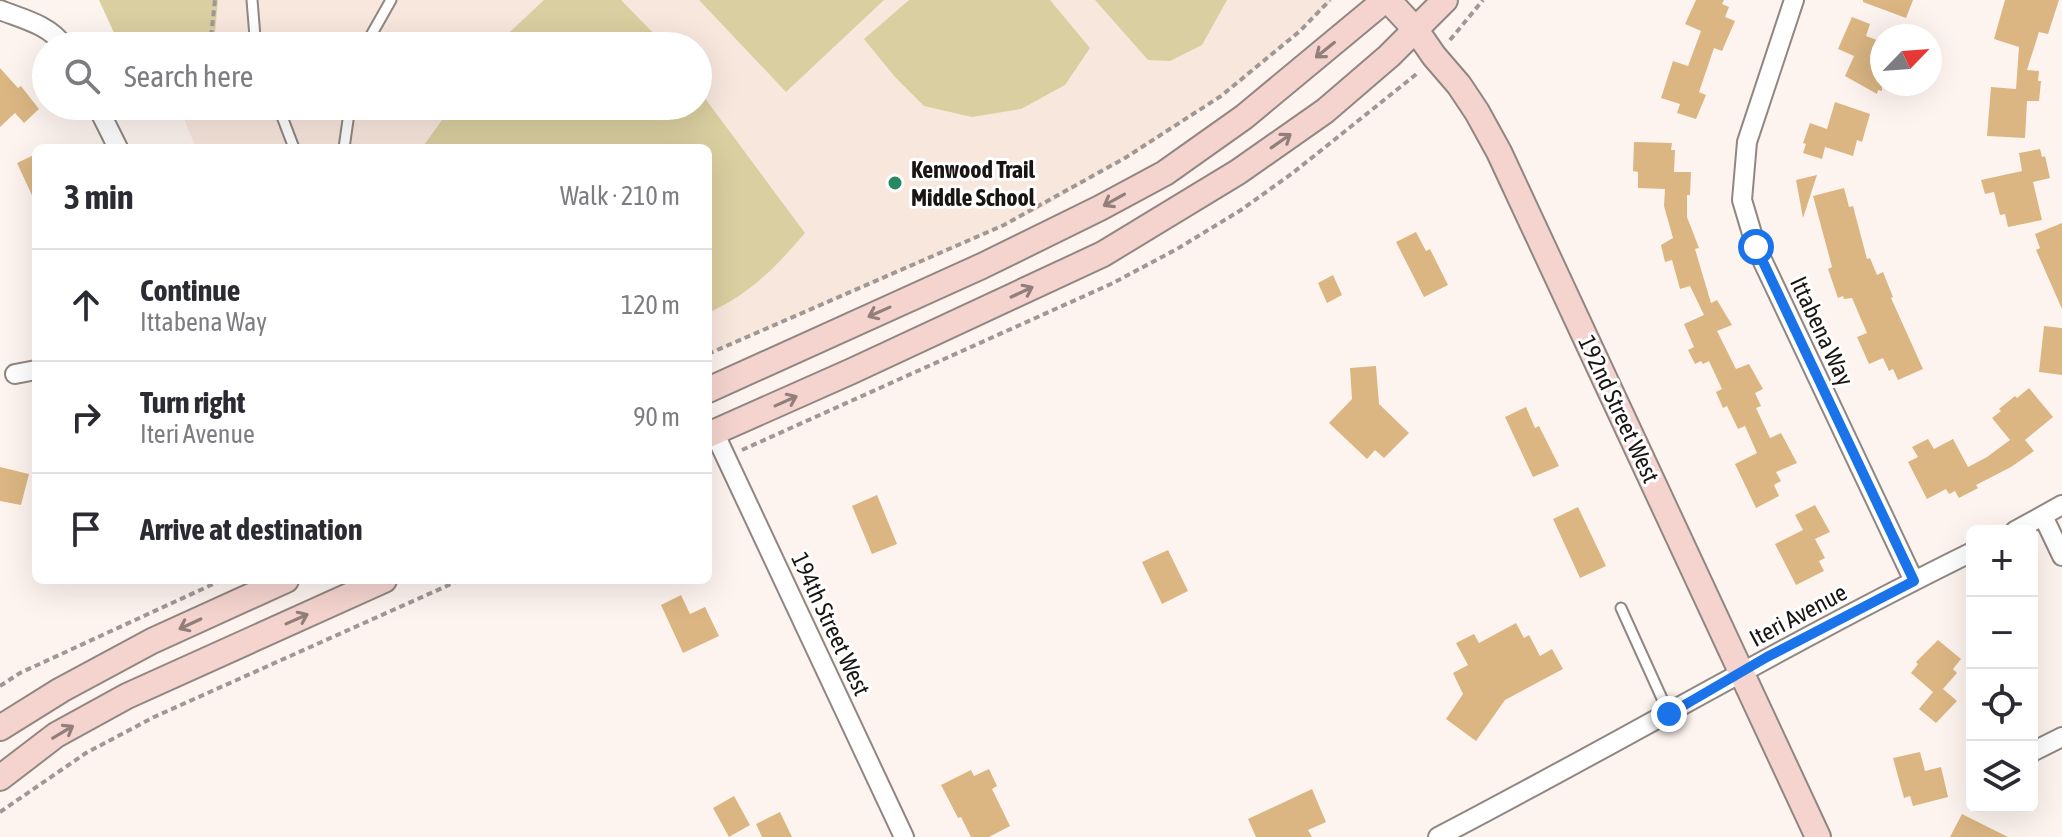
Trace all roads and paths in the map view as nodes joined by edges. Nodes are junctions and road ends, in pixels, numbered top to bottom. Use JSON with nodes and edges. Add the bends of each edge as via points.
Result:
{"nodes":[{"id":1,"x":215,"y":0,"type":"edge"},
{"id":2,"x":252,"y":0,"type":"edge"},
{"id":3,"x":391,"y":0,"type":"edge"},
{"id":4,"x":1330,"y":0,"type":"edge"},
{"id":5,"x":1387,"y":0,"type":"edge"},
{"id":6,"x":1445,"y":0,"type":"edge"},
{"id":7,"x":1794,"y":0,"type":"edge"},
{"id":8,"x":0,"y":10,"type":"edge"},
{"id":9,"x":1416,"y":30,"type":"junction"},
{"id":10,"x":49,"y":32,"type":"edge"},
{"id":11,"x":212,"y":32,"type":"edge"},
{"id":12,"x":255,"y":32,"type":"edge"},
{"id":13,"x":373,"y":32,"type":"edge"},
{"id":14,"x":104,"y":120,"type":"edge"},
{"id":15,"x":283,"y":120,"type":"edge"},
{"id":16,"x":348,"y":120,"type":"edge"},
{"id":17,"x":116,"y":144,"type":"edge"},
{"id":18,"x":292,"y":144,"type":"edge"},
{"id":19,"x":345,"y":144,"type":"edge"},
{"id":20,"x":712,"y":352,"type":"edge"},
{"id":21,"x":32,"y":371,"type":"edge"},
{"id":22,"x":15,"y":374,"type":"dead end"},
{"id":23,"x":712,"y":388,"type":"edge"},
{"id":24,"x":712,"y":434,"type":"edge"},
{"id":25,"x":712,"y":436,"type":"edge"},
{"id":26,"x":2062,"y":505,"type":"edge"},
{"id":27,"x":2043,"y":516,"type":"junction"},
{"id":28,"x":2026,"y":525,"type":"edge"},
{"id":29,"x":1966,"y":555,"type":"edge"},
{"id":30,"x":2062,"y":556,"type":"edge"},
{"id":31,"x":1914,"y":581,"type":"junction"},
{"id":32,"x":213,"y":584,"type":"edge"},
{"id":33,"x":277,"y":584,"type":"edge"},
{"id":34,"x":375,"y":584,"type":"edge"},
{"id":35,"x":451,"y":584,"type":"edge"},
{"id":36,"x":1621,"y":608,"type":"dead end"},
{"id":37,"x":1742,"y":672,"type":"junction"},
{"id":38,"x":0,"y":686,"type":"edge"},
{"id":39,"x":1669,"y":714,"type":"junction"},
{"id":40,"x":0,"y":728,"type":"edge"},
{"id":41,"x":2062,"y":737,"type":"edge"},
{"id":42,"x":2038,"y":749,"type":"edge"},
{"id":43,"x":0,"y":778,"type":"edge"},
{"id":44,"x":0,"y":812,"type":"edge"},
{"id":45,"x":904,"y":837,"type":"edge"},
{"id":46,"x":1438,"y":837,"type":"edge"},
{"id":47,"x":1818,"y":837,"type":"edge"}],
"edges":[{"from":1,"to":11,"type":"path"},
{"from":2,"to":12,"type":"lane"},
{"from":3,"to":13,"type":"lane"},
{"from":4,"to":20,"type":"path","via":[[1221,96],[1125,158],[1004,225]]},
{"from":5,"to":9,"type":"main road","name":"192nd Street West"},
{"from":5,"to":23,"type":"main road","one_way":true,"via":[[1244,117],[1165,173],[982,266]]},
{"from":6,"to":9,"type":"main road"},
{"from":7,"to":31,"type":"street","name":"Ittabena Way","via":[[1747,142],[1742,200],[1756,247]]},
{"from":8,"to":10,"type":"street"},
{"from":24,"to":9,"type":"main road","one_way":true,"via":[[1103,254],[1238,172],[1325,111]]},
{"from":9,"to":37,"type":"main road","name":"192nd Street West","via":[[1468,98],[1499,152]]},
{"from":14,"to":17,"type":"street"},
{"from":15,"to":18,"type":"lane"},
{"from":16,"to":19,"type":"lane"},
{"from":21,"to":22,"type":"street"},
{"from":25,"to":45,"type":"street","name":"194th Street West"},
{"from":26,"to":27,"type":"street"},
{"from":27,"to":28,"type":"street"},
{"from":27,"to":30,"type":"street"},
{"from":29,"to":31,"type":"street","name":"Iteri Avenue"},
{"from":31,"to":37,"type":"street","name":"Iteri Avenue"},
{"from":32,"to":38,"type":"path"},
{"from":33,"to":40,"type":"main road","one_way":true,"via":[[152,641]]},
{"from":43,"to":34,"type":"main road","one_way":true,"via":[[56,735],[127,696]]},
{"from":35,"to":44,"type":"path","via":[[154,717],[86,753]]},
{"from":36,"to":39,"type":"lane"},
{"from":37,"to":39,"type":"street","name":"Iteri Avenue"},
{"from":37,"to":47,"type":"main road","name":"192nd Street West"},
{"from":39,"to":46,"type":"street","name":"Iteri Avenue"},
{"from":41,"to":42,"type":"street"}]}
